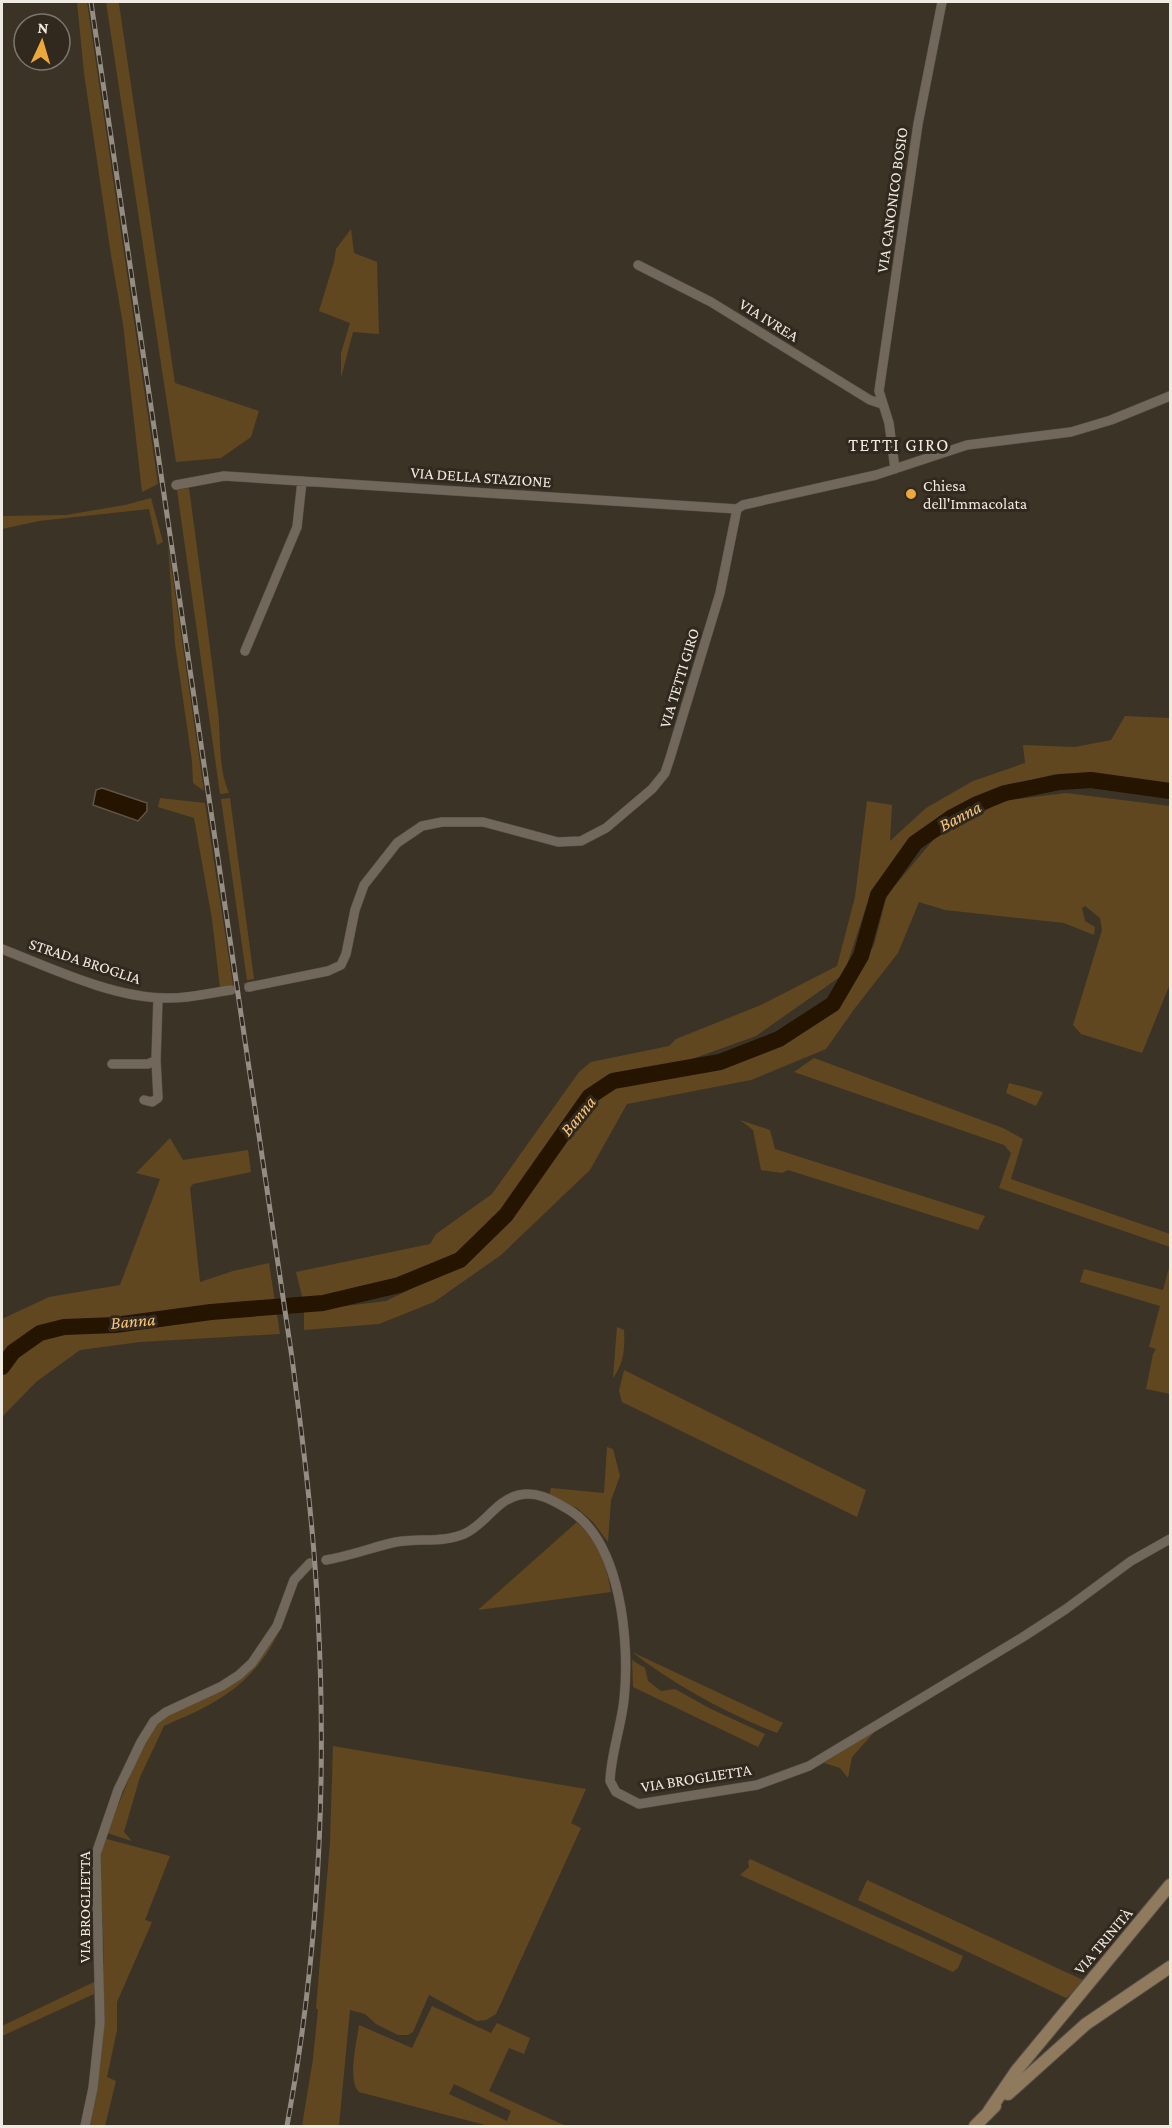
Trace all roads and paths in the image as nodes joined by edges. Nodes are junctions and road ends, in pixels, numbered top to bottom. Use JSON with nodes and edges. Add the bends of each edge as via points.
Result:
{"nodes":[{"id":1,"x":942,"y":2,"type":"edge"},
{"id":2,"x":638,"y":265,"type":"dead end"},
{"id":3,"x":1170,"y":396,"type":"edge"},
{"id":4,"x":882,"y":404,"type":"junction"},
{"id":5,"x":895,"y":469,"type":"junction"},
{"id":6,"x":302,"y":481,"type":"junction"},
{"id":7,"x":176,"y":485,"type":"dead end"},
{"id":8,"x":737,"y":509,"type":"junction"},
{"id":9,"x":244,"y":651,"type":"dead end"},
{"id":10,"x":2,"y":949,"type":"edge"},
{"id":11,"x":249,"y":987,"type":"tunnel mouth"},
{"id":12,"x":231,"y":990,"type":"tunnel mouth"},
{"id":13,"x":158,"y":998,"type":"junction"},
{"id":14,"x":156,"y":1060,"type":"junction"},
{"id":15,"x":112,"y":1064,"type":"dead end"},
{"id":16,"x":144,"y":1100,"type":"dead end"},
{"id":17,"x":1170,"y":1539,"type":"edge"},
{"id":18,"x":326,"y":1560,"type":"dead end"},
{"id":19,"x":310,"y":1563,"type":"dead end"},
{"id":20,"x":1170,"y":1885,"type":"edge"},
{"id":21,"x":1170,"y":1966,"type":"edge"},
{"id":22,"x":1061,"y":2017,"type":"junction"},
{"id":23,"x":1073,"y":2035,"type":"junction"},
{"id":24,"x":989,"y":2111,"type":"junction"},
{"id":25,"x":85,"y":2127,"type":"edge"},
{"id":26,"x":975,"y":2127,"type":"edge"}],
"edges":[{"from":1,"to":4,"type":"street","name":"VIA CANONICO BOSIO","via":[[916,141],[879,391]]},
{"from":2,"to":4,"type":"street","name":"VIA IVREA","via":[[711,302]]},
{"from":3,"to":5,"type":"street","via":[[1071,432],[967,445]]},
{"from":4,"to":5,"type":"street","name":"VIA CANONICO BOSIO","via":[[887,412]]},
{"from":5,"to":8,"type":"street"},
{"from":6,"to":7,"type":"street","name":"VIA DELLA STAZIONE","via":[[224,476]]},
{"from":6,"to":8,"type":"street","name":"VIA DELLA STAZIONE"},
{"from":6,"to":9,"type":"street","via":[[297,527]]},
{"from":8,"to":11,"type":"street","name":"VIA TETTI GIRO","via":[[724,578],[704,648],[670,758],[652,789],[606,828],[581,841],[551,841],[483,822],[422,826],[397,843],[364,885],[340,965],[328,971]]},
{"from":10,"to":13,"type":"street","name":"STRADA BROGLIA","via":[[96,984]]},
{"from":12,"to":13,"type":"street","name":"STRADA BROGLIA"},
{"from":13,"to":14,"type":"street"},
{"from":14,"to":15,"type":"street","via":[[148,1064]]},
{"from":14,"to":16,"type":"street","via":[[159,1098],[152,1102]]},
{"from":17,"to":18,"type":"street","name":"VIA BROGLIETTA","via":[[1131,1561],[1066,1610],[817,1762],[757,1785],[639,1804],[616,1792],[610,1781],[624,1703],[625,1641],[612,1574],[596,1537],[578,1516],[541,1496],[519,1495],[505,1501],[462,1535],[398,1542]]},
{"from":19,"to":25,"type":"street","name":"VIA BROGLIETTA","via":[[294,1580],[277,1626],[252,1663],[222,1686],[160,1716],[147,1730],[118,1790],[96,1854],[100,2024]]},
{"from":20,"to":22,"type":"street","name":"VIA TRINITÀ"},
{"from":21,"to":23,"type":"street"},
{"from":22,"to":23,"type":"street"},
{"from":22,"to":24,"type":"street","name":"VIA TRINITÀ"},
{"from":23,"to":24,"type":"street"},
{"from":24,"to":26,"type":"street"}]}
